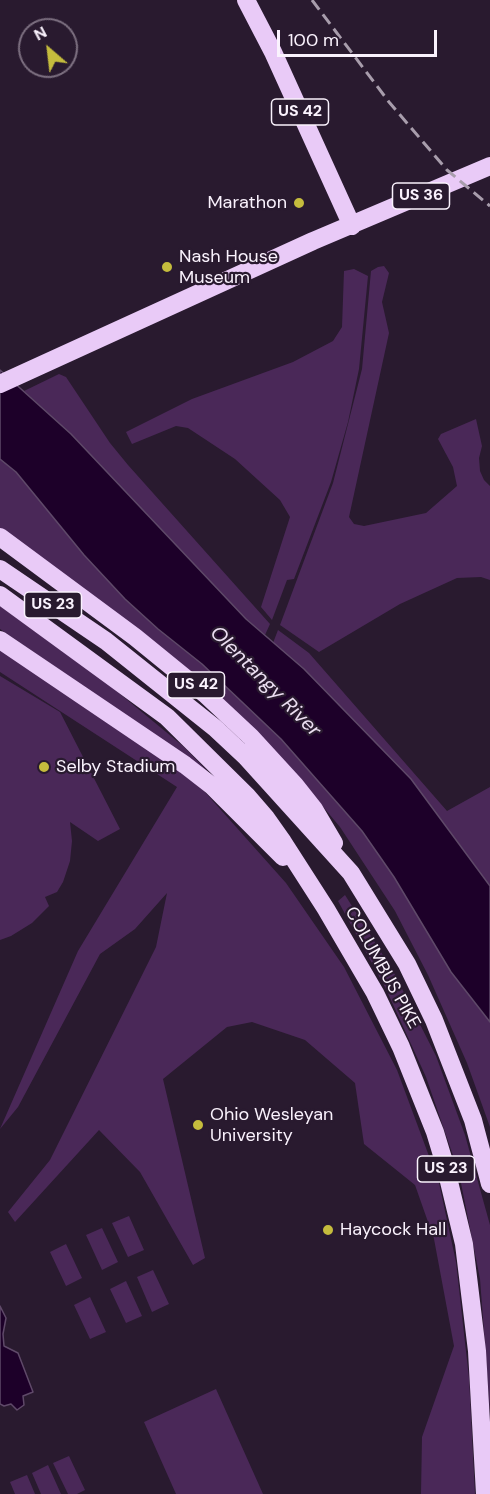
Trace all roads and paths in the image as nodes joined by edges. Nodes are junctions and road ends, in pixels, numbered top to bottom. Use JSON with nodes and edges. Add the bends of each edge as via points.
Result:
{"nodes":[{"id":1,"x":246,"y":0,"type":"edge"},
{"id":2,"x":490,"y":166,"type":"edge"},
{"id":3,"x":352,"y":226,"type":"junction"},
{"id":4,"x":0,"y":384,"type":"edge"},
{"id":5,"x":0,"y":537,"type":"edge"},
{"id":6,"x":0,"y":568,"type":"edge"},
{"id":7,"x":0,"y":595,"type":"edge"},
{"id":8,"x":0,"y":640,"type":"edge"},
{"id":9,"x":351,"y":873,"type":"junction"},
{"id":10,"x":302,"y":875,"type":"junction"},
{"id":11,"x":490,"y":1184,"type":"edge"},
{"id":12,"x":485,"y":1494,"type":"edge"}],
"edges":[{"from":1,"to":3,"type":"highway","number":"US 42"},
{"from":2,"to":3,"type":"highway","number":"US 36"},
{"from":3,"to":4,"type":"highway","number":"US 36"},
{"from":5,"to":9,"type":"highway","number":"US 42","via":[[135,637],[230,716],[314,809]]},
{"from":6,"to":9,"type":"highway","name":"COLUMBUS PIKE","number":"US 23","via":[[106,640],[215,728]]},
{"from":7,"to":10,"type":"highway","name":"COLUMBUS PIKE","number":"US 23","via":[[101,667],[192,740],[266,818]]},
{"from":8,"to":10,"type":"highway","via":[[110,712],[212,786]]},
{"from":9,"to":11,"type":"highway","name":"COLUMBUS PIKE","number":"US 23","via":[[403,956],[434,1020],[473,1120]]},
{"from":10,"to":12,"type":"highway","name":"COLUMBUS PIKE","number":"US 23","via":[[385,1013],[415,1079],[445,1165],[464,1244],[473,1306]]}]}
